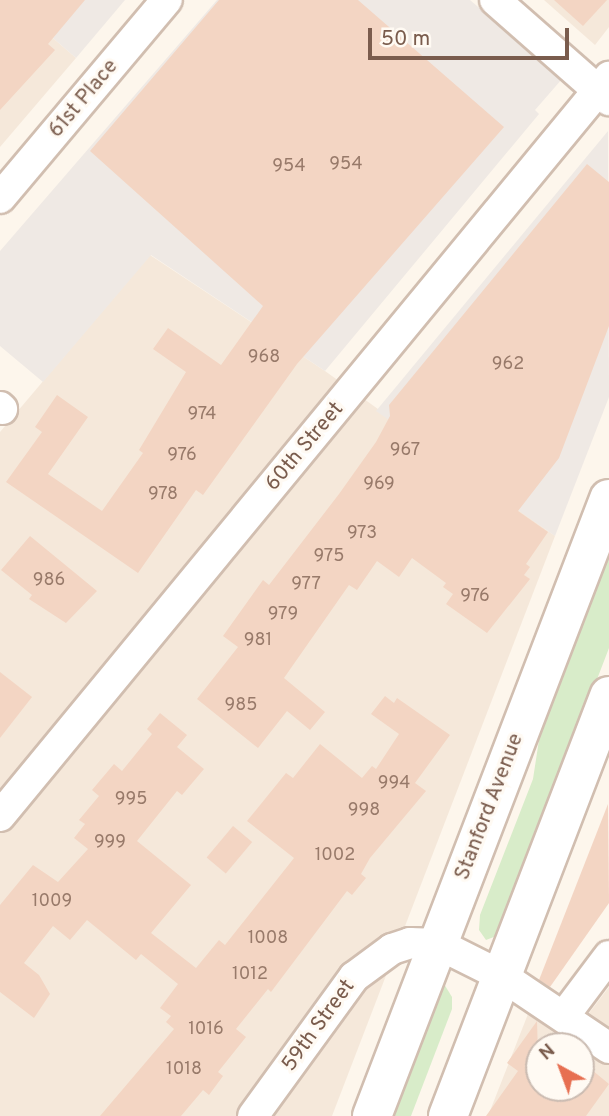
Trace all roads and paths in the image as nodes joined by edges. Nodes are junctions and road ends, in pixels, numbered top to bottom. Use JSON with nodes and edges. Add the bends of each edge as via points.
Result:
{"nodes":[{"id":1,"x":167,"y":0,"type":"edge"},
{"id":2,"x":495,"y":0,"type":"edge"},
{"id":3,"x":606,"y":89,"type":"edge"},
{"id":4,"x":0,"y":198,"type":"edge"},
{"id":5,"x":609,"y":499,"type":"edge"},
{"id":6,"x":609,"y":695,"type":"edge"},
{"id":7,"x":0,"y":816,"type":"edge"},
{"id":8,"x":438,"y":944,"type":"junction"},
{"id":9,"x":609,"y":956,"type":"edge"},
{"id":10,"x":502,"y":976,"type":"junction"},
{"id":11,"x":564,"y":1016,"type":"junction"},
{"id":12,"x":609,"y":1048,"type":"edge"},
{"id":13,"x":253,"y":1116,"type":"edge"},
{"id":14,"x":372,"y":1116,"type":"edge"},
{"id":15,"x":448,"y":1116,"type":"edge"}],
"edges":[{"from":1,"to":4,"type":"street","name":"61st Place"},
{"from":2,"to":3,"type":"street"},
{"from":3,"to":7,"type":"street","name":"60th Street"},
{"from":5,"to":8,"type":"main road","name":"Stanford Avenue"},
{"from":6,"to":10,"type":"main road"},
{"from":8,"to":10,"type":"street"},
{"from":8,"to":13,"type":"street","name":"59th Street","via":[[410,943],[392,949],[354,977]]},
{"from":8,"to":14,"type":"main road","name":"Stanford Avenue"},
{"from":9,"to":11,"type":"street"},
{"from":10,"to":11,"type":"street"},
{"from":10,"to":15,"type":"main road"},
{"from":11,"to":12,"type":"street"}]}
